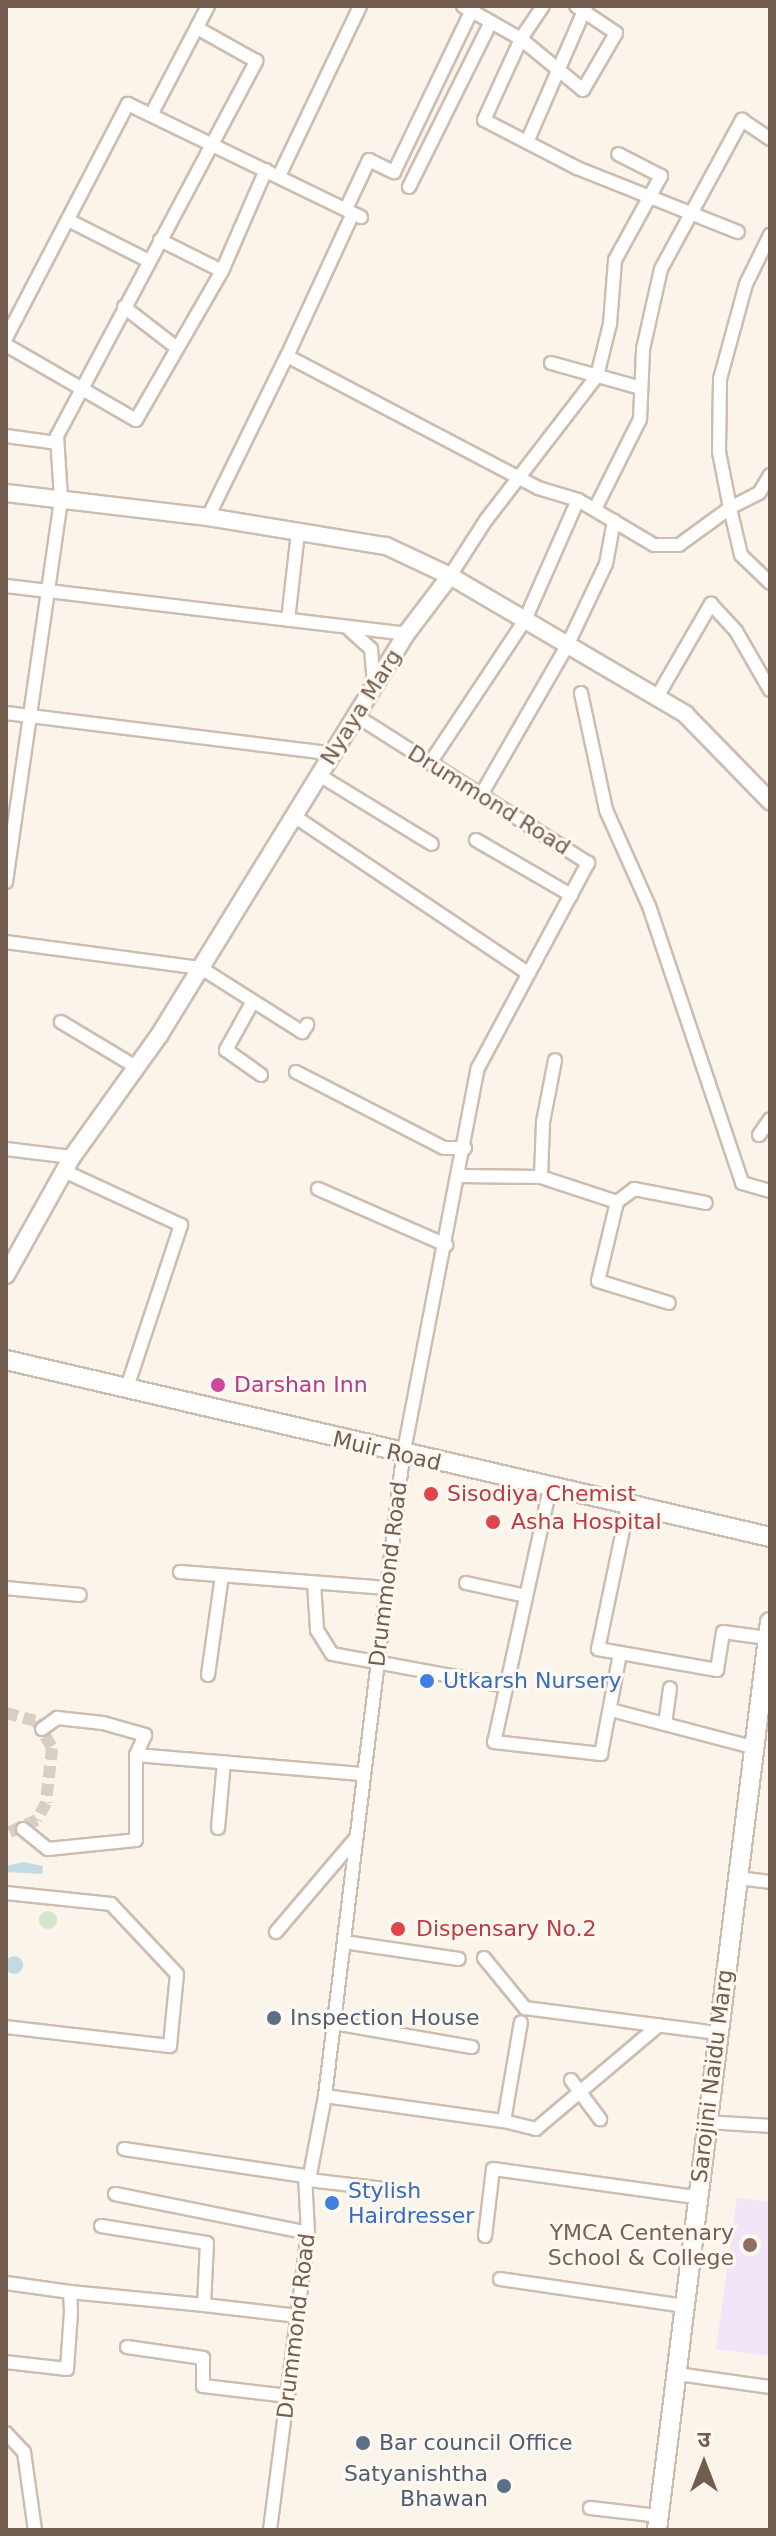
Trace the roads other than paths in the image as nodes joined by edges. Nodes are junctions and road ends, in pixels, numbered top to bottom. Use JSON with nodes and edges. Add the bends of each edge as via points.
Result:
{"nodes":[{"id":1,"x":208,"y":6,"type":"edge"},
{"id":2,"x":360,"y":6,"type":"edge"},
{"id":3,"x":543,"y":6,"type":"edge"},
{"id":4,"x":470,"y":8,"type":"edge"},
{"id":5,"x":582,"y":8,"type":"edge"},
{"id":6,"x":490,"y":24,"type":"junction"},
{"id":7,"x":197,"y":28,"type":"junction"},
{"id":8,"x":521,"y":39,"type":"junction"},
{"id":9,"x":558,"y":70,"type":"junction"},
{"id":10,"x":151,"y":115,"type":"junction"},
{"id":11,"x":770,"y":139,"type":"edge"},
{"id":12,"x":527,"y":142,"type":"junction"},
{"id":13,"x":211,"y":143,"type":"junction"},
{"id":14,"x":618,"y":154,"type":"dead end"},
{"id":15,"x":266,"y":170,"type":"junction"},
{"id":16,"x":279,"y":176,"type":"junction"},
{"id":17,"x":409,"y":187,"type":"dead end"},
{"id":18,"x":647,"y":198,"type":"junction"},
{"id":19,"x":689,"y":212,"type":"junction"},
{"id":20,"x":353,"y":213,"type":"junction"},
{"id":21,"x":68,"y":220,"type":"junction"},
{"id":22,"x":738,"y":232,"type":"dead end"},
{"id":23,"x":770,"y":235,"type":"edge"},
{"id":24,"x":160,"y":240,"type":"junction"},
{"id":25,"x":149,"y":261,"type":"junction"},
{"id":26,"x":222,"y":271,"type":"junction"},
{"id":27,"x":124,"y":307,"type":"junction"},
{"id":28,"x":6,"y":338,"type":"edge"},
{"id":29,"x":6,"y":345,"type":"edge"},
{"id":30,"x":177,"y":348,"type":"junction"},
{"id":31,"x":287,"y":356,"type":"junction"},
{"id":32,"x":551,"y":363,"type":"dead end"},
{"id":33,"x":597,"y":376,"type":"junction"},
{"id":34,"x":83,"y":387,"type":"junction"},
{"id":35,"x":641,"y":388,"type":"junction"},
{"id":36,"x":6,"y":436,"type":"edge"},
{"id":37,"x":57,"y":443,"type":"junction"},
{"id":38,"x":770,"y":475,"type":"edge"},
{"id":39,"x":520,"y":476,"type":"junction"},
{"id":40,"x":6,"y":493,"type":"edge"},
{"id":41,"x":61,"y":498,"type":"junction"},
{"id":42,"x":578,"y":500,"type":"junction"},
{"id":43,"x":730,"y":508,"type":"junction"},
{"id":44,"x":595,"y":509,"type":"junction"},
{"id":45,"x":208,"y":517,"type":"junction"},
{"id":46,"x":614,"y":521,"type":"junction"},
{"id":47,"x":298,"y":532,"type":"junction"},
{"id":48,"x":450,"y":576,"type":"junction"},
{"id":49,"x":770,"y":583,"type":"edge"},
{"id":50,"x":6,"y":586,"type":"edge"},
{"id":51,"x":46,"y":591,"type":"junction"},
{"id":52,"x":288,"y":620,"type":"junction"},
{"id":53,"x":525,"y":620,"type":"junction"},
{"id":54,"x":344,"y":627,"type":"junction"},
{"id":55,"x":406,"y":634,"type":"junction"},
{"id":56,"x":567,"y":646,"type":"junction"},
{"id":57,"x":373,"y":687,"type":"junction"},
{"id":58,"x":770,"y":690,"type":"edge"},
{"id":59,"x":581,"y":693,"type":"dead end"},
{"id":60,"x":657,"y":697,"type":"junction"},
{"id":61,"x":6,"y":713,"type":"edge"},
{"id":62,"x":32,"y":714,"type":"junction"},
{"id":63,"x":356,"y":716,"type":"junction"},
{"id":64,"x":333,"y":754,"type":"junction"},
{"id":65,"x":430,"y":763,"type":"junction"},
{"id":66,"x":319,"y":775,"type":"junction"},
{"id":67,"x":481,"y":795,"type":"junction"},
{"id":68,"x":770,"y":801,"type":"edge"},
{"id":69,"x":294,"y":816,"type":"junction"},
{"id":70,"x":476,"y":840,"type":"dead end"},
{"id":71,"x":432,"y":844,"type":"dead end"},
{"id":72,"x":6,"y":882,"type":"edge"},
{"id":73,"x":571,"y":895,"type":"junction"},
{"id":74,"x":6,"y":942,"type":"edge"},
{"id":75,"x":201,"y":968,"type":"junction"},
{"id":76,"x":528,"y":973,"type":"junction"},
{"id":77,"x":252,"y":1003,"type":"junction"},
{"id":78,"x":61,"y":1022,"type":"dead end"},
{"id":79,"x":307,"y":1025,"type":"dead end"},
{"id":80,"x":555,"y":1060,"type":"dead end"},
{"id":81,"x":136,"y":1067,"type":"junction"},
{"id":82,"x":296,"y":1072,"type":"dead end"},
{"id":83,"x":261,"y":1075,"type":"dead end"},
{"id":84,"x":770,"y":1119,"type":"edge"},
{"id":85,"x":759,"y":1135,"type":"dead end"},
{"id":86,"x":465,"y":1148,"type":"junction"},
{"id":87,"x":6,"y":1149,"type":"edge"},
{"id":88,"x":68,"y":1164,"type":"junction"},
{"id":89,"x":460,"y":1176,"type":"junction"},
{"id":90,"x":541,"y":1177,"type":"junction"},
{"id":91,"x":318,"y":1189,"type":"dead end"},
{"id":92,"x":770,"y":1191,"type":"edge"},
{"id":93,"x":617,"y":1202,"type":"junction"},
{"id":94,"x":706,"y":1203,"type":"dead end"},
{"id":95,"x":446,"y":1245,"type":"junction"},
{"id":96,"x":6,"y":1275,"type":"edge"},
{"id":97,"x":669,"y":1303,"type":"dead end"},
{"id":98,"x":6,"y":1360,"type":"edge"},
{"id":99,"x":126,"y":1390,"type":"junction"},
{"id":100,"x":403,"y":1456,"type":"junction"},
{"id":101,"x":550,"y":1488,"type":"junction"},
{"id":102,"x":628,"y":1506,"type":"junction"},
{"id":103,"x":770,"y":1537,"type":"edge"},
{"id":104,"x":180,"y":1572,"type":"dead end"},
{"id":105,"x":222,"y":1576,"type":"junction"},
{"id":106,"x":314,"y":1583,"type":"junction"},
{"id":107,"x":466,"y":1583,"type":"dead end"},
{"id":108,"x":6,"y":1588,"type":"edge"},
{"id":109,"x":387,"y":1588,"type":"junction"},
{"id":110,"x":80,"y":1595,"type":"dead end"},
{"id":111,"x":526,"y":1596,"type":"junction"},
{"id":112,"x":769,"y":1630,"type":"edge"},
{"id":113,"x":620,"y":1653,"type":"junction"},
{"id":114,"x":378,"y":1660,"type":"junction"},
{"id":115,"x":208,"y":1675,"type":"dead end"},
{"id":116,"x":506,"y":1686,"type":"junction"},
{"id":117,"x":670,"y":1688,"type":"dead end"},
{"id":118,"x":611,"y":1710,"type":"junction"},
{"id":119,"x":665,"y":1724,"type":"junction"},
{"id":120,"x":42,"y":1729,"type":"dead end"},
{"id":121,"x":756,"y":1748,"type":"junction"},
{"id":122,"x":136,"y":1755,"type":"junction"},
{"id":123,"x":224,"y":1762,"type":"junction"},
{"id":124,"x":364,"y":1774,"type":"junction"},
{"id":125,"x":218,"y":1828,"type":"dead end"},
{"id":126,"x":23,"y":1829,"type":"dead end"},
{"id":127,"x":356,"y":1838,"type":"junction"},
{"id":128,"x":738,"y":1878,"type":"junction"},
{"id":129,"x":770,"y":1882,"type":"edge"},
{"id":130,"x":6,"y":1893,"type":"edge"},
{"id":131,"x":276,"y":1932,"type":"dead end"},
{"id":132,"x":344,"y":1942,"type":"junction"},
{"id":133,"x":484,"y":1958,"type":"dead end"},
{"id":134,"x":459,"y":1959,"type":"dead end"},
{"id":135,"x":521,"y":2022,"type":"dead end"},
{"id":136,"x":334,"y":2023,"type":"junction"},
{"id":137,"x":659,"y":2025,"type":"junction"},
{"id":138,"x":6,"y":2027,"type":"edge"},
{"id":139,"x":717,"y":2033,"type":"junction"},
{"id":140,"x":472,"y":2047,"type":"dead end"},
{"id":141,"x":571,"y":2080,"type":"dead end"},
{"id":142,"x":581,"y":2092,"type":"junction"},
{"id":143,"x":325,"y":2096,"type":"junction"},
{"id":144,"x":600,"y":2119,"type":"dead end"},
{"id":145,"x":504,"y":2121,"type":"junction"},
{"id":146,"x":705,"y":2122,"type":"junction"},
{"id":147,"x":770,"y":2126,"type":"edge"},
{"id":148,"x":124,"y":2149,"type":"dead end"},
{"id":149,"x":307,"y":2178,"type":"junction"},
{"id":150,"x":386,"y":2189,"type":"dead end"},
{"id":151,"x":115,"y":2194,"type":"dead end"},
{"id":152,"x":696,"y":2197,"type":"junction"},
{"id":153,"x":101,"y":2226,"type":"dead end"},
{"id":154,"x":308,"y":2233,"type":"junction"},
{"id":155,"x":485,"y":2236,"type":"dead end"},
{"id":156,"x":500,"y":2279,"type":"dead end"},
{"id":157,"x":6,"y":2283,"type":"edge"},
{"id":158,"x":70,"y":2292,"type":"junction"},
{"id":159,"x":204,"y":2305,"type":"junction"},
{"id":160,"x":684,"y":2306,"type":"junction"},
{"id":161,"x":298,"y":2316,"type":"junction"},
{"id":162,"x":127,"y":2347,"type":"dead end"},
{"id":163,"x":6,"y":2362,"type":"edge"},
{"id":164,"x":677,"y":2374,"type":"junction"},
{"id":165,"x":770,"y":2387,"type":"edge"},
{"id":166,"x":288,"y":2396,"type":"junction"},
{"id":167,"x":6,"y":2433,"type":"edge"},
{"id":168,"x":590,"y":2508,"type":"dead end"},
{"id":169,"x":658,"y":2523,"type":"edge"},
{"id":170,"x":35,"y":2530,"type":"edge"},
{"id":171,"x":270,"y":2530,"type":"edge"}],
"edges":[{"from":1,"to":7,"type":"street"},
{"from":2,"to":16,"type":"street"},
{"from":3,"to":8,"type":"street"},
{"from":4,"to":6,"type":"street"},
{"from":4,"to":20,"type":"street","via":[[394,172],[369,160]]},
{"from":5,"to":9,"type":"street"},
{"from":5,"to":9,"type":"street","via":[[616,33],[583,90]]},
{"from":6,"to":8,"type":"street"},
{"from":6,"to":17,"type":"street"},
{"from":7,"to":10,"type":"street"},
{"from":7,"to":13,"type":"street","via":[[256,61]]},
{"from":8,"to":9,"type":"street"},
{"from":8,"to":12,"type":"street","via":[[484,120]]},
{"from":9,"to":12,"type":"street"},
{"from":10,"to":13,"type":"street"},
{"from":10,"to":21,"type":"street","via":[[128,104]]},
{"from":11,"to":19,"type":"street","via":[[742,120]]},
{"from":12,"to":18,"type":"street"},
{"from":13,"to":15,"type":"street"},
{"from":13,"to":24,"type":"street"},
{"from":14,"to":18,"type":"street","name":"Nyaya Marg","via":[[661,176]]},
{"from":15,"to":16,"type":"street"},
{"from":15,"to":26,"type":"street"},
{"from":16,"to":20,"type":"street"},
{"from":18,"to":19,"type":"street"},
{"from":18,"to":33,"type":"street","name":"Nyaya Marg","via":[[615,260],[610,324]]},
{"from":19,"to":22,"type":"street"},
{"from":19,"to":35,"type":"street","via":[[661,269],[643,349]]},
{"from":20,"to":31,"type":"street"},
{"from":21,"to":25,"type":"street"},
{"from":21,"to":28,"type":"street"},
{"from":23,"to":43,"type":"street","via":[[746,284],[720,379],[719,452]]},
{"from":24,"to":25,"type":"street"},
{"from":24,"to":26,"type":"street"},
{"from":25,"to":27,"type":"street"},
{"from":26,"to":30,"type":"street"},
{"from":27,"to":30,"type":"street"},
{"from":27,"to":34,"type":"street"},
{"from":29,"to":34,"type":"street"},
{"from":30,"to":34,"type":"street","via":[[136,420]]},
{"from":31,"to":39,"type":"street"},
{"from":31,"to":45,"type":"street"},
{"from":32,"to":33,"type":"street"},
{"from":33,"to":35,"type":"street"},
{"from":33,"to":39,"type":"street","name":"Nyaya Marg"},
{"from":34,"to":37,"type":"street"},
{"from":35,"to":44,"type":"street","via":[[640,419]]},
{"from":36,"to":37,"type":"street"},
{"from":37,"to":41,"type":"street"},
{"from":38,"to":43,"type":"street","via":[[759,493]]},
{"from":39,"to":42,"type":"street"},
{"from":39,"to":48,"type":"street","name":"Nyaya Marg"},
{"from":40,"to":41,"type":"street"},
{"from":41,"to":45,"type":"street"},
{"from":41,"to":51,"type":"street"},
{"from":42,"to":44,"type":"street"},
{"from":42,"to":53,"type":"street"},
{"from":43,"to":46,"type":"street","via":[[679,545],[665,548]]},
{"from":43,"to":49,"type":"street","via":[[741,555]]},
{"from":44,"to":46,"type":"street"},
{"from":45,"to":47,"type":"street"},
{"from":46,"to":56,"type":"street","via":[[606,564]]},
{"from":47,"to":48,"type":"street","via":[[386,546]]},
{"from":47,"to":52,"type":"street"},
{"from":48,"to":53,"type":"street"},
{"from":48,"to":55,"type":"street","name":"Nyaya Marg"},
{"from":50,"to":51,"type":"street"},
{"from":51,"to":52,"type":"street"},
{"from":51,"to":62,"type":"street"},
{"from":52,"to":54,"type":"street"},
{"from":53,"to":56,"type":"street"},
{"from":53,"to":65,"type":"street"},
{"from":54,"to":55,"type":"street"},
{"from":54,"to":57,"type":"street","via":[[371,649]]},
{"from":55,"to":57,"type":"street","name":"Nyaya Marg"},
{"from":56,"to":60,"type":"street"},
{"from":56,"to":67,"type":"street"},
{"from":57,"to":63,"type":"street","name":"Nyaya Marg"},
{"from":58,"to":60,"type":"street","via":[[736,631],[711,604]]},
{"from":59,"to":92,"type":"street","via":[[606,810],[649,906],[742,1183]]},
{"from":60,"to":68,"type":"street","via":[[685,714]]},
{"from":61,"to":62,"type":"street"},
{"from":62,"to":64,"type":"street"},
{"from":62,"to":72,"type":"street"},
{"from":63,"to":64,"type":"street","name":"Nyaya Marg"},
{"from":63,"to":65,"type":"street","name":"Drummond Road"},
{"from":64,"to":66,"type":"street","name":"Nyaya Marg"},
{"from":65,"to":67,"type":"street","name":"Drummond Road"},
{"from":66,"to":69,"type":"street","name":"Nyaya Marg"},
{"from":66,"to":71,"type":"street"},
{"from":67,"to":73,"type":"street","name":"Drummond Road","via":[[588,863]]},
{"from":69,"to":75,"type":"street","name":"Nyaya Marg"},
{"from":69,"to":76,"type":"street"},
{"from":70,"to":73,"type":"street"},
{"from":73,"to":76,"type":"street","name":"Drummond Road"},
{"from":74,"to":75,"type":"street"},
{"from":75,"to":77,"type":"street"},
{"from":75,"to":81,"type":"street","name":"Nyaya Marg"},
{"from":76,"to":86,"type":"street","name":"Drummond Road","via":[[478,1068]]},
{"from":77,"to":79,"type":"street","via":[[302,1032]]},
{"from":77,"to":83,"type":"street","via":[[226,1050]]},
{"from":78,"to":81,"type":"street"},
{"from":80,"to":90,"type":"street","via":[[543,1122]]},
{"from":81,"to":88,"type":"street","name":"Nyaya Marg"},
{"from":82,"to":86,"type":"street","via":[[444,1148]]},
{"from":84,"to":85,"type":"street"},
{"from":86,"to":89,"type":"street","name":"Drummond Road"},
{"from":87,"to":88,"type":"street"},
{"from":88,"to":96,"type":"street","name":"Nyaya Marg"},
{"from":88,"to":99,"type":"street","via":[[181,1225]]},
{"from":89,"to":90,"type":"street"},
{"from":89,"to":95,"type":"street","name":"Drummond Road"},
{"from":90,"to":93,"type":"street"},
{"from":91,"to":95,"type":"street"},
{"from":93,"to":94,"type":"street","via":[[634,1189]]},
{"from":93,"to":97,"type":"street","via":[[598,1281]]},
{"from":95,"to":100,"type":"street","name":"Drummond Road"},
{"from":98,"to":99,"type":"main road","name":"Muir Road"},
{"from":99,"to":100,"type":"main road","name":"Muir Road"},
{"from":100,"to":101,"type":"main road","name":"Muir Road"},
{"from":100,"to":109,"type":"street","name":"Drummond Road"},
{"from":101,"to":102,"type":"main road","name":"Muir Road"},
{"from":101,"to":111,"type":"street"},
{"from":102,"to":103,"type":"main road","name":"Muir Road"},
{"from":102,"to":113,"type":"street","via":[[598,1649]]},
{"from":104,"to":105,"type":"street"},
{"from":105,"to":106,"type":"street"},
{"from":105,"to":115,"type":"street"},
{"from":106,"to":109,"type":"street"},
{"from":106,"to":114,"type":"street","via":[[317,1630],[332,1654]]},
{"from":107,"to":111,"type":"street"},
{"from":108,"to":110,"type":"street"},
{"from":109,"to":114,"type":"street","name":"Drummond Road"},
{"from":111,"to":116,"type":"street"},
{"from":112,"to":113,"type":"street","via":[[723,1632],[717,1670]]},
{"from":112,"to":121,"type":"main road","name":"Sarojini Naidu Marg"},
{"from":113,"to":118,"type":"street"},
{"from":114,"to":116,"type":"street"},
{"from":114,"to":124,"type":"street","name":"Drummond Road"},
{"from":116,"to":118,"type":"street","via":[[494,1742],[601,1754]]},
{"from":117,"to":119,"type":"street"},
{"from":118,"to":119,"type":"street"},
{"from":119,"to":121,"type":"street"},
{"from":120,"to":122,"type":"street","via":[[57,1718],[145,1735]]},
{"from":121,"to":128,"type":"main road","name":"Sarojini Naidu Marg"},
{"from":122,"to":123,"type":"street"},
{"from":122,"to":126,"type":"street","via":[[136,1840],[48,1849]]},
{"from":123,"to":124,"type":"street"},
{"from":123,"to":125,"type":"street"},
{"from":124,"to":127,"type":"street","name":"Drummond Road"},
{"from":127,"to":131,"type":"street"},
{"from":127,"to":132,"type":"street","name":"Drummond Road"},
{"from":128,"to":129,"type":"street"},
{"from":128,"to":139,"type":"main road","name":"Sarojini Naidu Marg"},
{"from":130,"to":138,"type":"street","via":[[111,1904],[177,1974],[170,2046]]},
{"from":132,"to":134,"type":"street"},
{"from":132,"to":136,"type":"street","name":"Drummond Road"},
{"from":133,"to":137,"type":"street","via":[[525,2008]]},
{"from":135,"to":145,"type":"street"},
{"from":136,"to":140,"type":"street"},
{"from":136,"to":143,"type":"street","name":"Drummond Road"},
{"from":137,"to":139,"type":"street"},
{"from":137,"to":142,"type":"street"},
{"from":139,"to":146,"type":"main road","name":"Sarojini Naidu Marg"},
{"from":141,"to":142,"type":"street"},
{"from":142,"to":144,"type":"street"},
{"from":142,"to":145,"type":"street","via":[[536,2129]]},
{"from":143,"to":145,"type":"street"},
{"from":143,"to":149,"type":"street","name":"Drummond Road"},
{"from":146,"to":147,"type":"street"},
{"from":146,"to":152,"type":"main road","name":"Sarojini Naidu Marg"},
{"from":148,"to":149,"type":"street"},
{"from":149,"to":150,"type":"street"},
{"from":149,"to":154,"type":"street","name":"Drummond Road"},
{"from":151,"to":154,"type":"street"},
{"from":152,"to":155,"type":"street","via":[[493,2169]]},
{"from":152,"to":160,"type":"main road","name":"Sarojini Naidu Marg"},
{"from":153,"to":159,"type":"street","via":[[207,2243]]},
{"from":154,"to":161,"type":"street","name":"Drummond Road"},
{"from":156,"to":160,"type":"street"},
{"from":157,"to":158,"type":"street"},
{"from":158,"to":159,"type":"street"},
{"from":158,"to":163,"type":"street","via":[[67,2369]]},
{"from":159,"to":161,"type":"street"},
{"from":160,"to":164,"type":"main road","name":"Sarojini Naidu Marg"},
{"from":161,"to":166,"type":"street","name":"Drummond Road"},
{"from":162,"to":166,"type":"street","via":[[203,2358],[203,2386]]},
{"from":164,"to":165,"type":"street"},
{"from":164,"to":169,"type":"main road","name":"Sarojini Naidu Marg"},
{"from":166,"to":171,"type":"street","name":"Drummond Road"},
{"from":167,"to":170,"type":"street","via":[[24,2452]]},
{"from":168,"to":169,"type":"street"}]}
